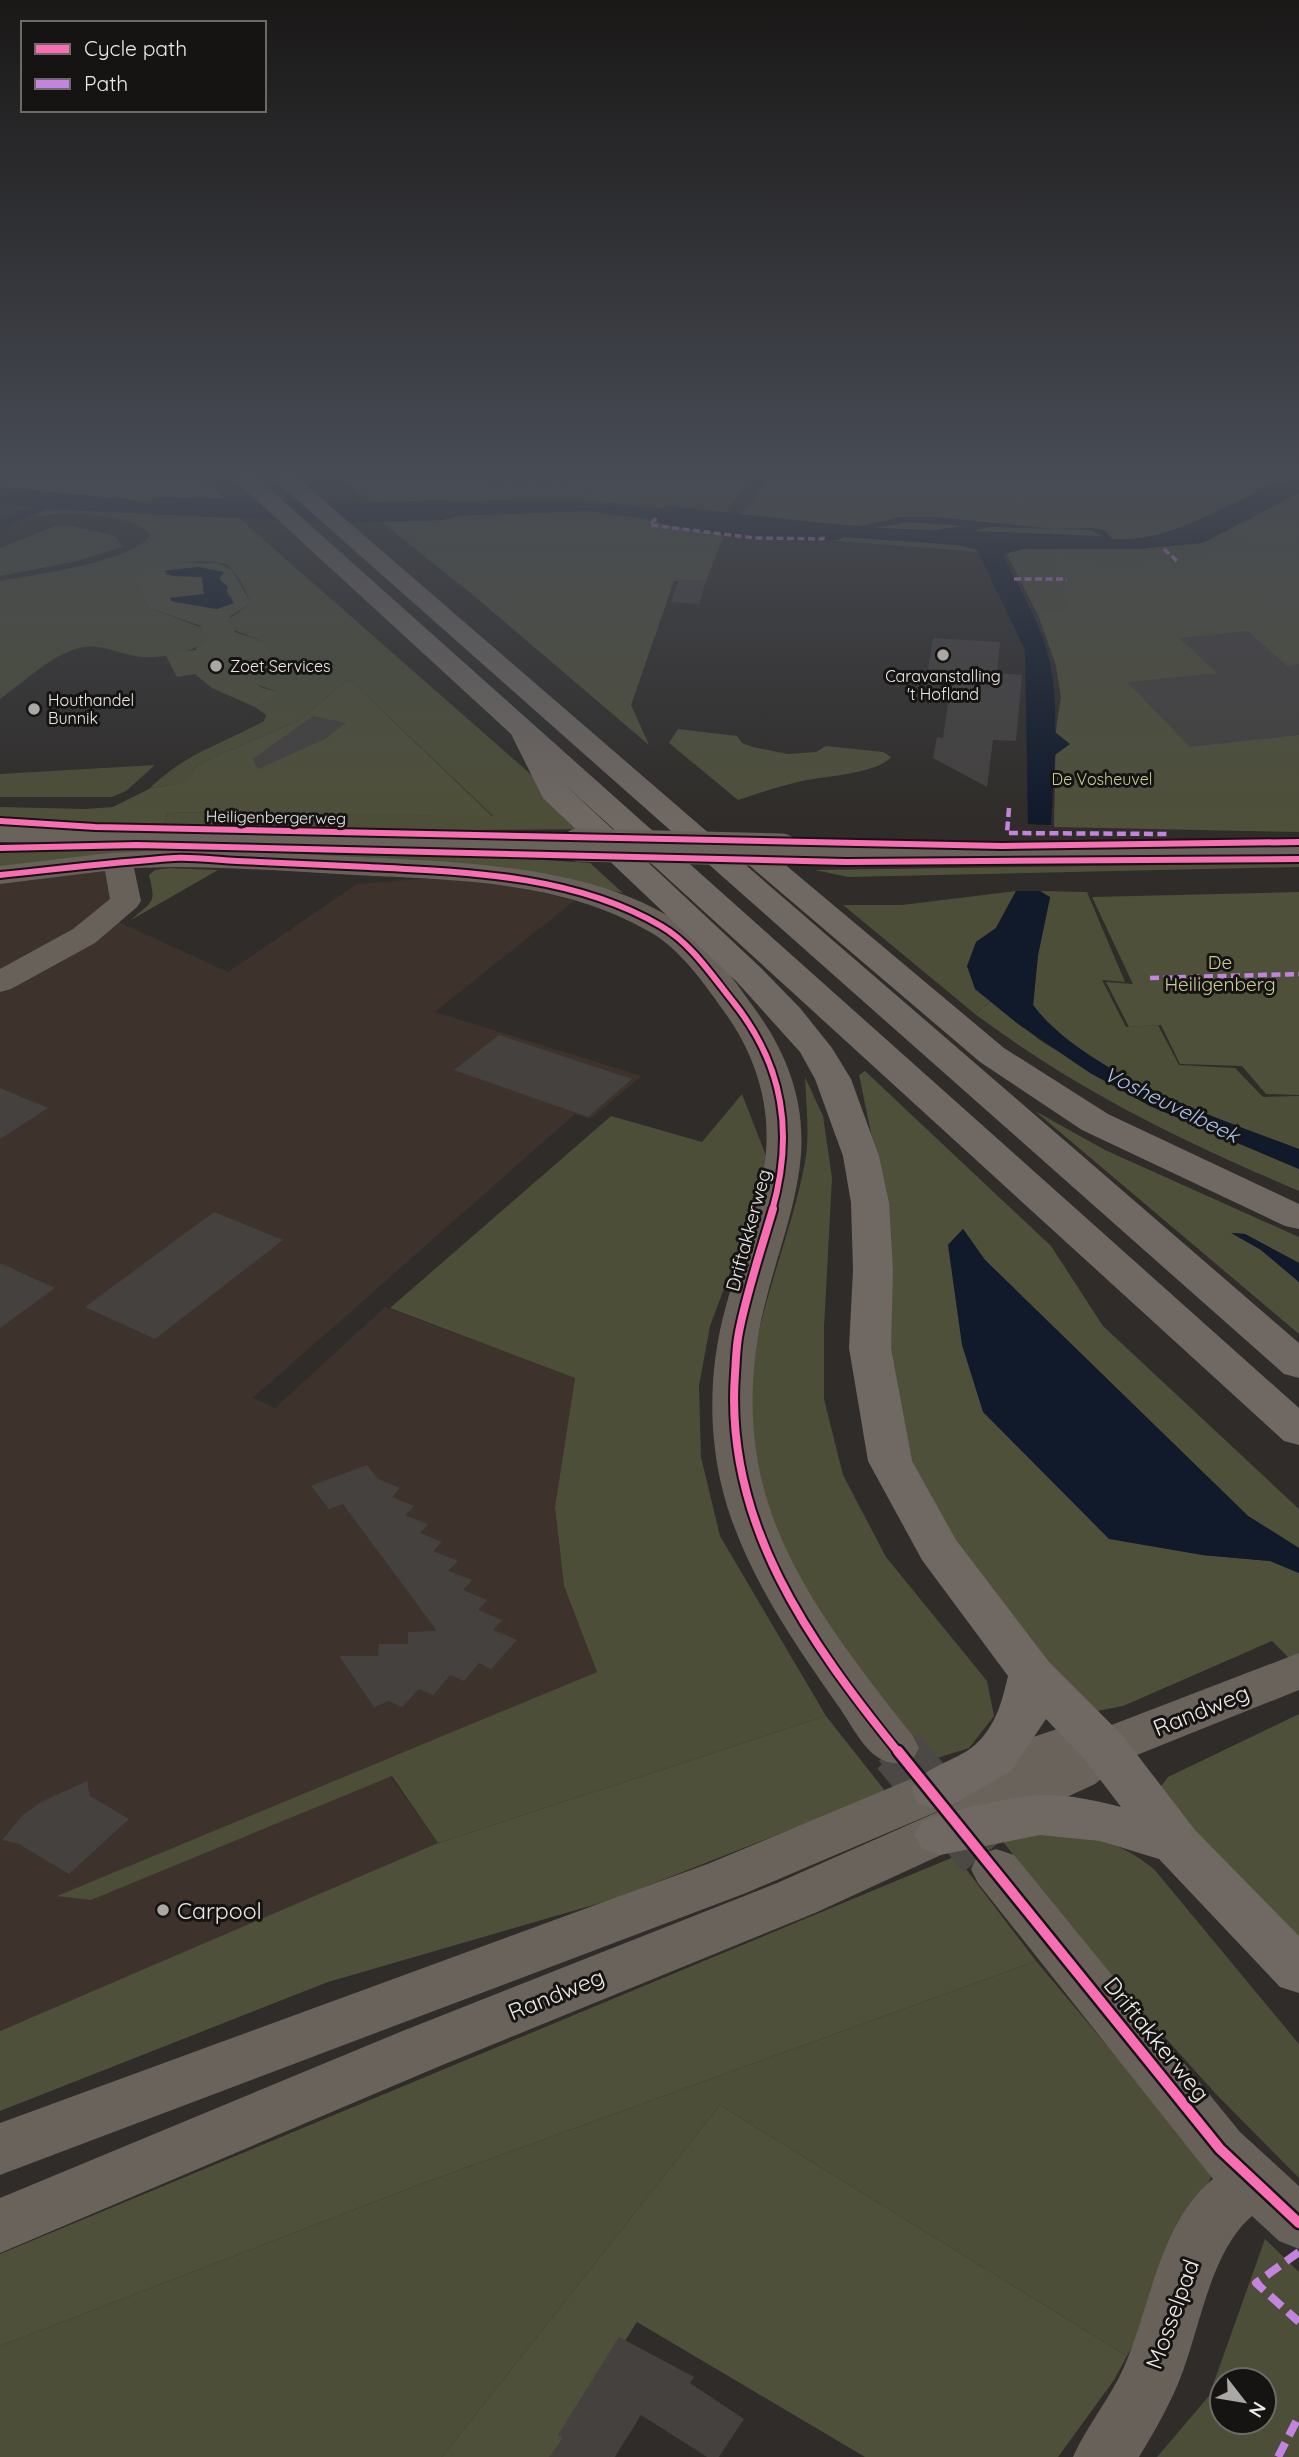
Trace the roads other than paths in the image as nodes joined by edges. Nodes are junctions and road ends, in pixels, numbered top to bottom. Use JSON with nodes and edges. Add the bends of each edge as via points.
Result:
{"nodes":[{"id":1,"x":365,"y":589,"type":"edge"},
{"id":2,"x":410,"y":589,"type":"edge"},
{"id":3,"x":494,"y":662,"type":"junction"},
{"id":4,"x":521,"y":727,"type":"junction"},
{"id":5,"x":0,"y":833,"type":"edge"},
{"id":6,"x":1299,"y":850,"type":"edge"},
{"id":7,"x":118,"y":861,"type":"junction"},
{"id":8,"x":0,"y":874,"type":"edge"},
{"id":9,"x":0,"y":982,"type":"edge"},
{"id":10,"x":1299,"y":1218,"type":"edge"},
{"id":11,"x":1299,"y":1365,"type":"edge"},
{"id":12,"x":1299,"y":1431,"type":"edge"},
{"id":13,"x":1296,"y":1673,"type":"edge"},
{"id":14,"x":1032,"y":1674,"type":"junction"},
{"id":15,"x":895,"y":1748,"type":"tunnel mouth"},
{"id":16,"x":1104,"y":1748,"type":"junction"},
{"id":17,"x":938,"y":1812,"type":"junction"},
{"id":18,"x":1177,"y":1844,"type":"junction"},
{"id":19,"x":996,"y":1869,"type":"tunnel mouth"},
{"id":20,"x":1299,"y":1970,"type":"edge"},
{"id":21,"x":0,"y":2149,"type":"edge"},
{"id":22,"x":1252,"y":2181,"type":"junction"},
{"id":23,"x":1299,"y":2223,"type":"edge"},
{"id":24,"x":0,"y":2226,"type":"edge"},
{"id":25,"x":1104,"y":2457,"type":"edge"}],
"edges":[{"from":1,"to":4,"type":"highway"},
{"from":2,"to":3,"type":"highway"},
{"from":3,"to":10,"type":"highway","via":[[562,697],[623,744],[992,1055],[1095,1122]]},
{"from":3,"to":11,"type":"highway"},
{"from":4,"to":12,"type":"highway"},
{"from":4,"to":14,"type":"highway","via":[[553,792],[748,974],[815,1048],[833,1079],[861,1156],[870,1203],[870,1348],[890,1461],[938,1549]]},
{"from":5,"to":6,"type":"main road","name":"Heiligenbergerweg","bridge":true,"via":[[782,850],[1104,854]]},
{"from":7,"to":8,"type":"street","name":"Driftakkerweg"},
{"from":7,"to":9,"type":"street","via":[[126,901],[84,936]]},
{"from":7,"to":15,"type":"street","name":"Driftakkerweg","via":[[176,858],[429,869],[510,878],[566,889],[625,909],[663,927],[698,958],[764,1048],[780,1091],[784,1127],[779,1187],[737,1346],[732,1415],[744,1492],[761,1544],[802,1622]]},
{"from":13,"to":16,"type":"main road","name":"Randweg"},
{"from":14,"to":16,"type":"highway"},
{"from":14,"to":17,"type":"highway","via":[[1022,1719],[993,1758]]},
{"from":16,"to":17,"type":"main road","name":"Randweg","via":[[1077,1771]]},
{"from":16,"to":18,"type":"highway"},
{"from":17,"to":18,"type":"highway","via":[[1100,1821]]},
{"from":17,"to":21,"type":"main road","name":"Randweg","via":[[728,1878]]},
{"from":17,"to":24,"type":"main road","name":"Randweg","via":[[796,1898],[420,2049]]},
{"from":18,"to":20,"type":"highway"},
{"from":19,"to":22,"type":"street","name":"Driftakkerweg"},
{"from":22,"to":23,"type":"street","name":"Driftakkerweg"},
{"from":22,"to":25,"type":"street","name":"Mosselpad","via":[[1216,2211],[1197,2245],[1152,2373]]}]}
